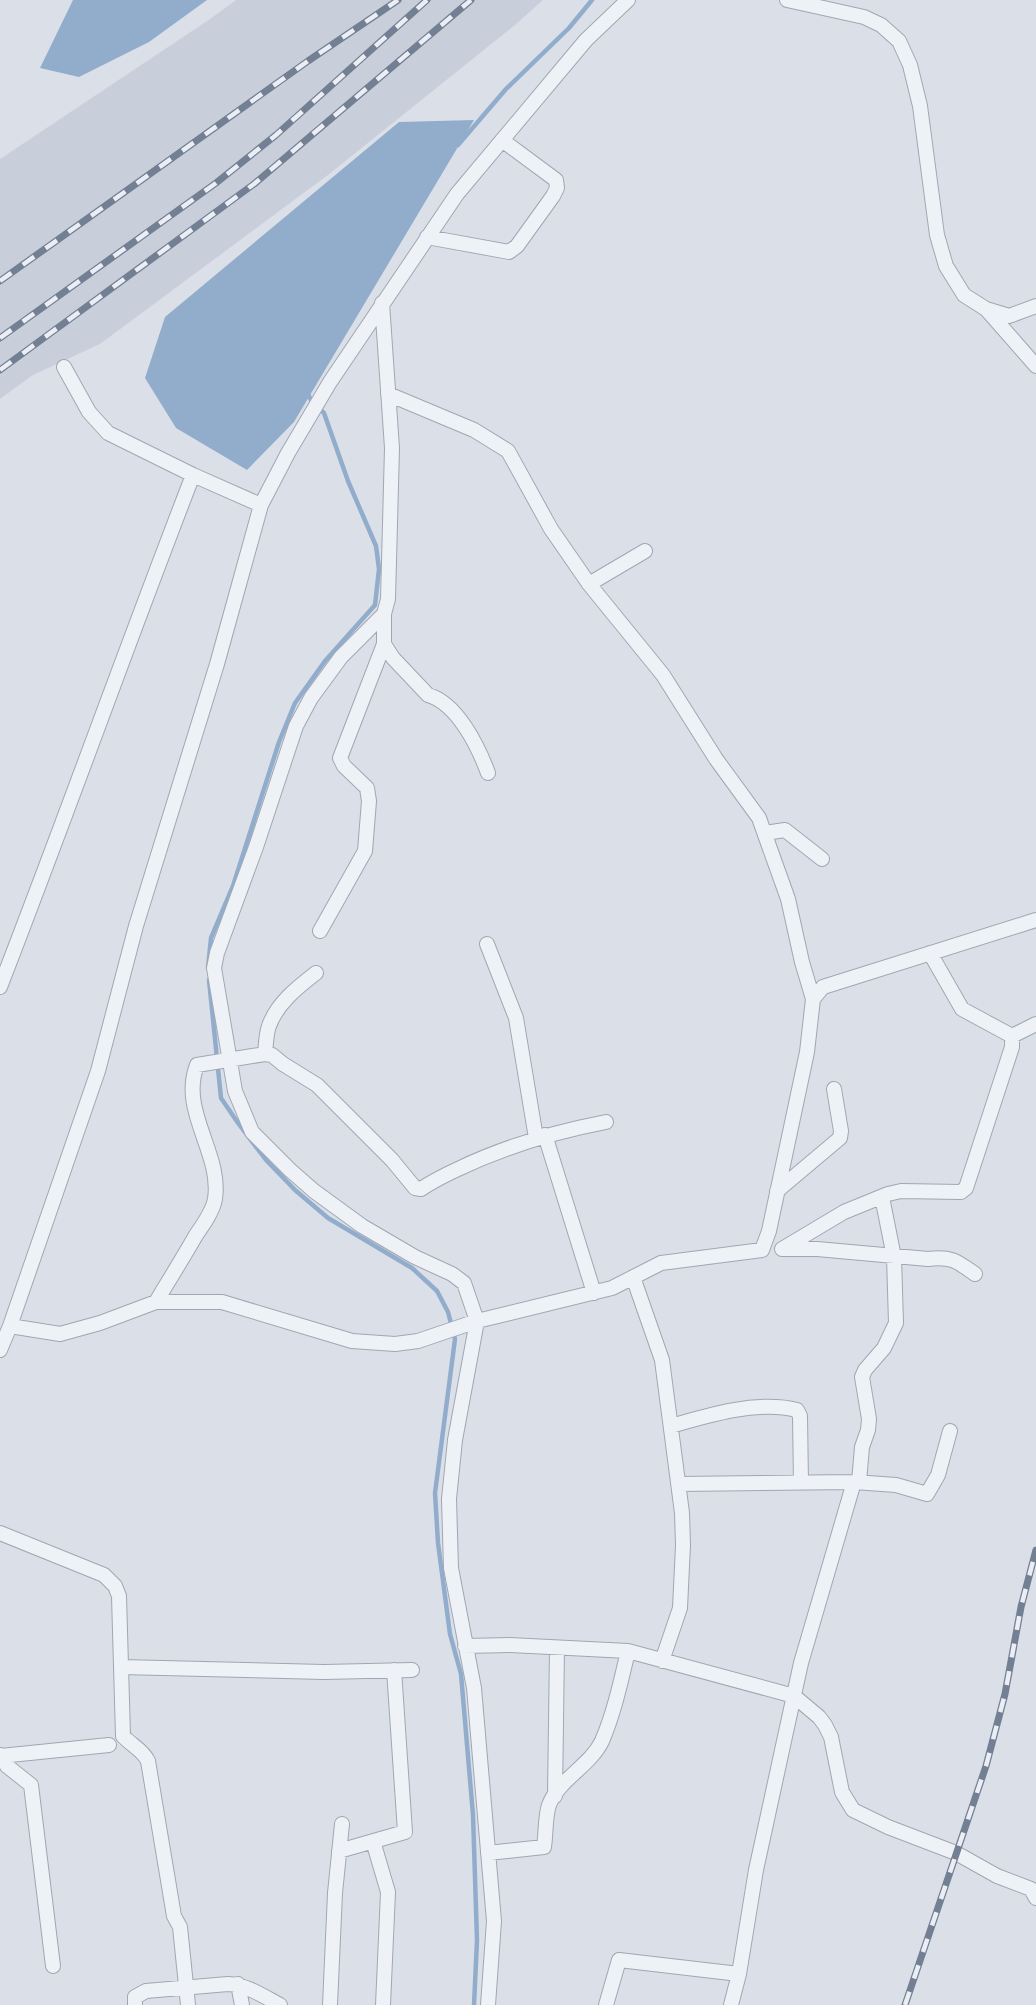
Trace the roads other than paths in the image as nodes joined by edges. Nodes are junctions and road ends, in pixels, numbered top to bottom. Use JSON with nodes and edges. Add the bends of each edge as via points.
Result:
{"nodes":[{"id":1,"x":628,"y":0,"type":"edge"},
{"id":2,"x":787,"y":0,"type":"edge"},
{"id":3,"x":502,"y":140,"type":"junction"},
{"id":4,"x":427,"y":237,"type":"junction"},
{"id":5,"x":382,"y":303,"type":"junction"},
{"id":6,"x":1036,"y":306,"type":"edge"},
{"id":7,"x":986,"y":309,"type":"junction"},
{"id":8,"x":1036,"y":366,"type":"edge"},
{"id":9,"x":64,"y":367,"type":"dead end"},
{"id":10,"x":388,"y":394,"type":"junction"},
{"id":11,"x":193,"y":475,"type":"junction"},
{"id":12,"x":261,"y":505,"type":"junction"},
{"id":13,"x":645,"y":550,"type":"dead end"},
{"id":14,"x":589,"y":584,"type":"junction"},
{"id":15,"x":384,"y":614,"type":"junction"},
{"id":16,"x":384,"y":644,"type":"junction"},
{"id":17,"x":488,"y":772,"type":"dead end"},
{"id":18,"x":765,"y":833,"type":"junction"},
{"id":19,"x":822,"y":859,"type":"dead end"},
{"id":20,"x":1036,"y":920,"type":"edge"},
{"id":21,"x":320,"y":931,"type":"dead end"},
{"id":22,"x":487,"y":944,"type":"dead end"},
{"id":23,"x":930,"y":953,"type":"junction"},
{"id":24,"x":316,"y":973,"type":"dead end"},
{"id":25,"x":0,"y":987,"type":"edge"},
{"id":26,"x":813,"y":999,"type":"junction"},
{"id":27,"x":1036,"y":1024,"type":"edge"},
{"id":28,"x":1012,"y":1036,"type":"junction"},
{"id":29,"x":265,"y":1054,"type":"junction"},
{"id":30,"x":226,"y":1060,"type":"junction"},
{"id":31,"x":834,"y":1089,"type":"dead end"},
{"id":32,"x":606,"y":1122,"type":"dead end"},
{"id":33,"x":541,"y":1137,"type":"junction"},
{"id":34,"x":777,"y":1191,"type":"junction"},
{"id":35,"x":882,"y":1197,"type":"junction"},
{"id":36,"x":762,"y":1250,"type":"junction"},
{"id":37,"x":782,"y":1250,"type":"junction"},
{"id":38,"x":894,"y":1257,"type":"junction"},
{"id":39,"x":975,"y":1274,"type":"dead end"},
{"id":40,"x":633,"y":1277,"type":"junction"},
{"id":41,"x":594,"y":1293,"type":"junction"},
{"id":42,"x":156,"y":1302,"type":"junction"},
{"id":43,"x":470,"y":1324,"type":"junction"},
{"id":44,"x":10,"y":1326,"type":"junction"},
{"id":45,"x":0,"y":1349,"type":"edge"},
{"id":46,"x":671,"y":1426,"type":"junction"},
{"id":47,"x":950,"y":1431,"type":"dead end"},
{"id":48,"x":857,"y":1482,"type":"junction"},
{"id":49,"x":801,"y":1483,"type":"junction"},
{"id":50,"x":678,"y":1484,"type":"junction"},
{"id":51,"x":0,"y":1533,"type":"edge"},
{"id":52,"x":465,"y":1646,"type":"junction"},
{"id":53,"x":557,"y":1648,"type":"junction"},
{"id":54,"x":628,"y":1651,"type":"junction"},
{"id":55,"x":662,"y":1660,"type":"junction"},
{"id":56,"x":121,"y":1667,"type":"junction"},
{"id":57,"x":394,"y":1670,"type":"junction"},
{"id":58,"x":412,"y":1670,"type":"dead end"},
{"id":59,"x":794,"y":1696,"type":"junction"},
{"id":60,"x":109,"y":1744,"type":"dead end"},
{"id":61,"x":2,"y":1762,"type":"edge"},
{"id":62,"x":555,"y":1796,"type":"junction"},
{"id":63,"x":342,"y":1824,"type":"dead end"},
{"id":64,"x":373,"y":1841,"type":"junction"},
{"id":65,"x":339,"y":1851,"type":"junction"},
{"id":66,"x":488,"y":1853,"type":"junction"},
{"id":67,"x":1036,"y":1898,"type":"edge"},
{"id":68,"x":53,"y":1966,"type":"dead end"},
{"id":69,"x":739,"y":1974,"type":"junction"},
{"id":70,"x":238,"y":1984,"type":"junction"},
{"id":71,"x":186,"y":1988,"type":"junction"},
{"id":72,"x":135,"y":2005,"type":"edge"},
{"id":73,"x":188,"y":2005,"type":"edge"},
{"id":74,"x":242,"y":2005,"type":"edge"},
{"id":75,"x":280,"y":2005,"type":"edge"},
{"id":76,"x":330,"y":2005,"type":"edge"},
{"id":77,"x":383,"y":2005,"type":"edge"},
{"id":78,"x":488,"y":2005,"type":"edge"},
{"id":79,"x":606,"y":2005,"type":"edge"},
{"id":80,"x":731,"y":2005,"type":"edge"}],
"edges":[{"from":1,"to":3,"type":"street","via":[[586,40]]},
{"from":2,"to":7,"type":"street","via":[[864,17],[881,25],[899,41],[910,65],[920,106],[937,235],[946,266],[964,295]]},
{"from":3,"to":4,"type":"street"},
{"from":3,"to":4,"type":"street","via":[[556,180],[553,196],[517,246],[509,252]]},
{"from":4,"to":5,"type":"street"},
{"from":5,"to":10,"type":"street"},
{"from":5,"to":12,"type":"street","via":[[330,382]]},
{"from":6,"to":7,"type":"street","via":[[1009,316]]},
{"from":7,"to":8,"type":"street"},
{"from":9,"to":11,"type":"street","via":[[88,412],[108,433]]},
{"from":10,"to":14,"type":"street","via":[[474,430],[508,451],[544,518]]},
{"from":10,"to":15,"type":"street","via":[[392,448],[389,586]]},
{"from":11,"to":12,"type":"street"},
{"from":11,"to":25,"type":"street"},
{"from":12,"to":44,"type":"street","via":[[218,664],[136,926],[98,1071]]},
{"from":13,"to":14,"type":"street"},
{"from":14,"to":18,"type":"street","via":[[663,675],[759,818]]},
{"from":15,"to":16,"type":"street"},
{"from":15,"to":30,"type":"street","via":[[340,657],[296,726],[217,953],[214,968]]},
{"from":16,"to":17,"type":"street","via":[[428,695],[454,713],[479,749]]},
{"from":16,"to":21,"type":"street","via":[[340,758],[367,788],[365,851]]},
{"from":18,"to":19,"type":"street","via":[[785,830]]},
{"from":18,"to":26,"type":"street","via":[[788,899]]},
{"from":20,"to":23,"type":"street"},
{"from":22,"to":33,"type":"street","via":[[516,1018]]},
{"from":23,"to":26,"type":"street","via":[[823,987]]},
{"from":23,"to":28,"type":"street","via":[[962,1009]]},
{"from":24,"to":29,"type":"street","via":[[294,990],[274,1014]]},
{"from":26,"to":34,"type":"street","via":[[807,1052]]},
{"from":27,"to":28,"type":"street"},
{"from":28,"to":35,"type":"street","via":[[1012,1047],[966,1188],[961,1192],[901,1191]]},
{"from":29,"to":30,"type":"street"},
{"from":29,"to":33,"type":"street","via":[[317,1085],[415,1188],[422,1189],[489,1154]]},
{"from":30,"to":42,"type":"street","via":[[197,1065],[192,1079],[199,1127],[213,1164],[215,1199]]},
{"from":30,"to":43,"type":"street","via":[[252,1132],[314,1191],[362,1226],[464,1283]]},
{"from":31,"to":34,"type":"street","via":[[840,1138]]},
{"from":32,"to":33,"type":"street"},
{"from":33,"to":41,"type":"street"},
{"from":34,"to":36,"type":"street"},
{"from":35,"to":37,"type":"street","via":[[844,1212]]},
{"from":35,"to":38,"type":"street"},
{"from":36,"to":37,"type":"street"},
{"from":36,"to":40,"type":"street","via":[[661,1263]]},
{"from":37,"to":38,"type":"street","via":[[817,1249]]},
{"from":38,"to":39,"type":"street","via":[[941,1257],[955,1260]]},
{"from":38,"to":48,"type":"street","via":[[896,1323],[884,1348],[862,1377],[869,1419]]},
{"from":40,"to":41,"type":"street"},
{"from":40,"to":46,"type":"street","via":[[662,1360]]},
{"from":41,"to":43,"type":"street"},
{"from":42,"to":43,"type":"street","via":[[222,1302],[352,1341],[418,1341]]},
{"from":42,"to":44,"type":"street","via":[[60,1334]]},
{"from":43,"to":52,"type":"street","via":[[449,1499],[451,1568]]},
{"from":44,"to":45,"type":"street"},
{"from":46,"to":49,"type":"street","via":[[724,1410],[797,1410]]},
{"from":46,"to":50,"type":"street"},
{"from":47,"to":48,"type":"street","via":[[938,1475],[927,1494],[896,1485]]},
{"from":48,"to":49,"type":"street"},
{"from":48,"to":59,"type":"street"},
{"from":49,"to":50,"type":"street"},
{"from":50,"to":55,"type":"street","via":[[683,1545],[680,1608]]},
{"from":51,"to":56,"type":"street","via":[[111,1580],[119,1596]]},
{"from":52,"to":53,"type":"street"},
{"from":52,"to":66,"type":"street","via":[[474,1688]]},
{"from":53,"to":54,"type":"street"},
{"from":53,"to":62,"type":"street"},
{"from":54,"to":55,"type":"street"},
{"from":54,"to":62,"type":"street","via":[[602,1742]]},
{"from":55,"to":59,"type":"street"},
{"from":56,"to":57,"type":"street"},
{"from":56,"to":71,"type":"street","via":[[123,1736],[148,1761],[174,1916],[180,1927]]},
{"from":57,"to":58,"type":"street"},
{"from":57,"to":64,"type":"street","via":[[405,1832]]},
{"from":59,"to":67,"type":"street","via":[[825,1725],[842,1792],[853,1810],[1031,1889]]},
{"from":59,"to":69,"type":"street","via":[[756,1870]]},
{"from":60,"to":61,"type":"street"},
{"from":61,"to":68,"type":"street","via":[[31,1785]]},
{"from":62,"to":66,"type":"street","via":[[549,1807],[544,1847]]},
{"from":63,"to":65,"type":"street"},
{"from":64,"to":65,"type":"street"},
{"from":64,"to":77,"type":"street","via":[[388,1892]]},
{"from":65,"to":76,"type":"street"},
{"from":66,"to":78,"type":"street","via":[[494,1921]]},
{"from":69,"to":79,"type":"street","via":[[619,1960]]},
{"from":69,"to":80,"type":"street"},
{"from":70,"to":71,"type":"street"},
{"from":70,"to":74,"type":"street"},
{"from":70,"to":75,"type":"street"},
{"from":71,"to":72,"type":"street","via":[[146,1991],[135,1997]]},
{"from":71,"to":73,"type":"street"}]}
